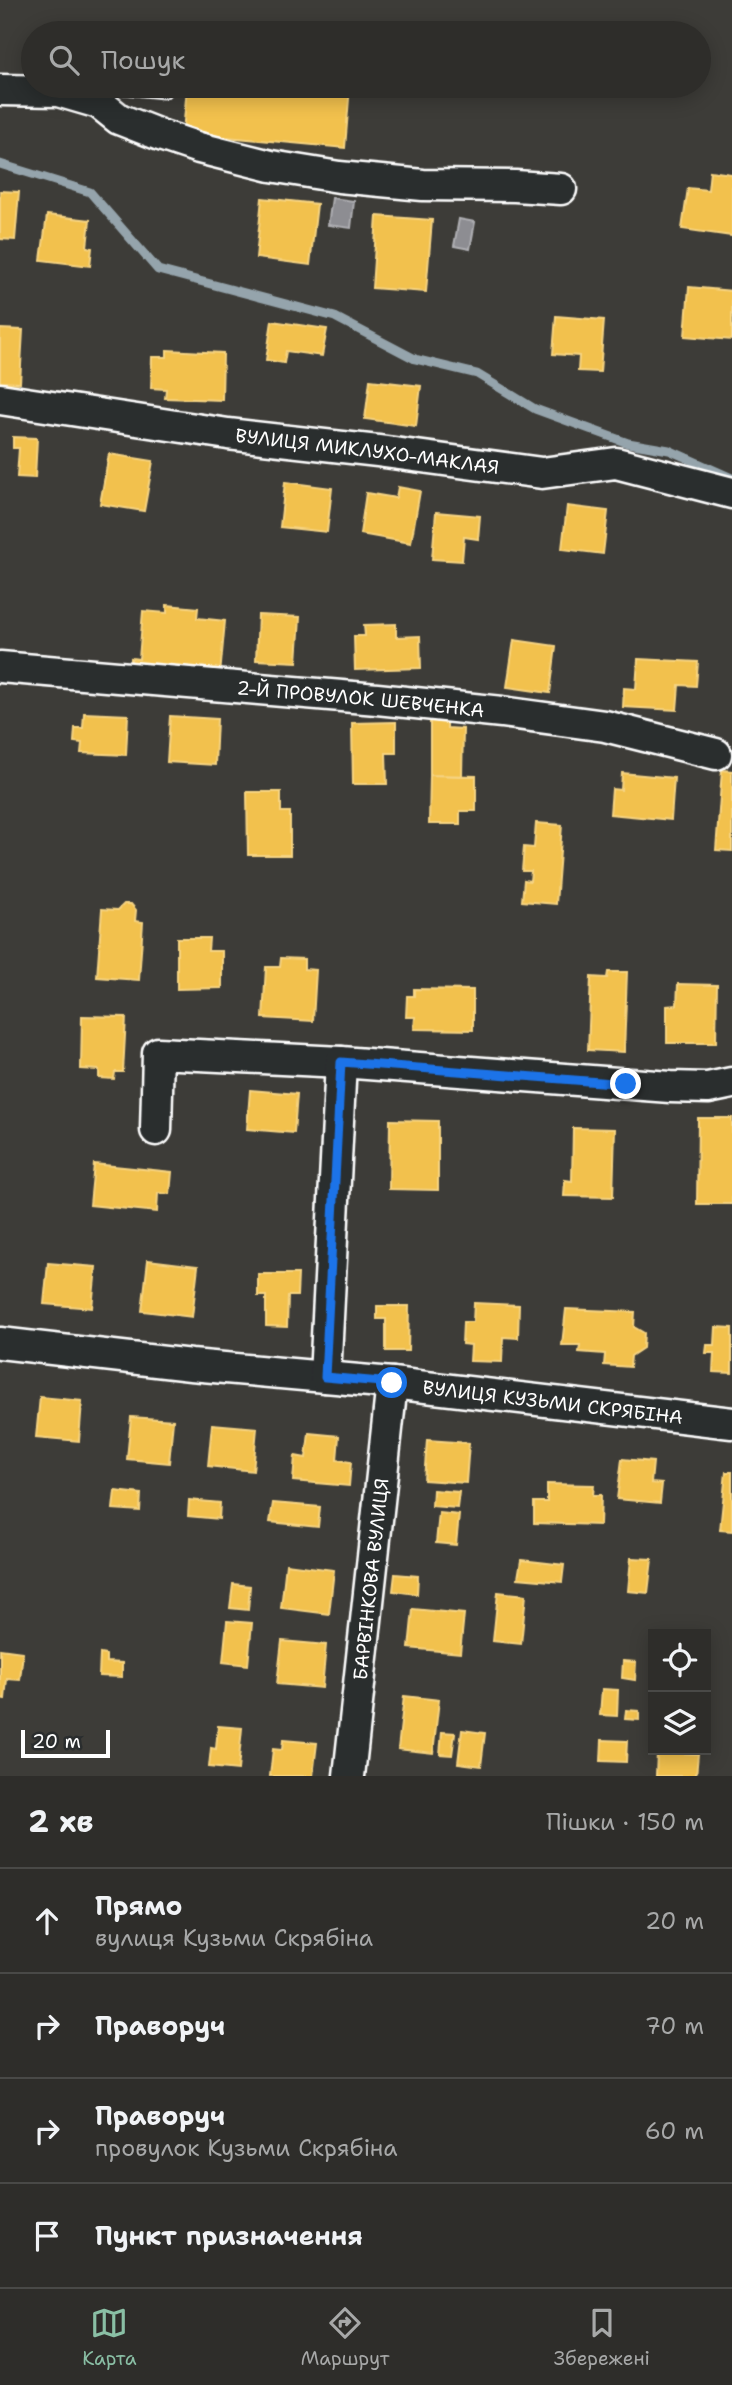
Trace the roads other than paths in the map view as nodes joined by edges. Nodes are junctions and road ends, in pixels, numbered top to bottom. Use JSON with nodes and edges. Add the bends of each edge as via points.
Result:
{"nodes":[{"id":1,"x":0,"y":90,"type":"edge"},
{"id":2,"x":21,"y":90,"type":"edge"},
{"id":3,"x":82,"y":98,"type":"edge"},
{"id":4,"x":561,"y":189,"type":"dead end"},
{"id":5,"x":0,"y":399,"type":"edge"},
{"id":6,"x":732,"y":493,"type":"edge"},
{"id":7,"x":0,"y":667,"type":"edge"},
{"id":8,"x":716,"y":754,"type":"dead end"},
{"id":9,"x":341,"y":1062,"type":"junction"},
{"id":10,"x":732,"y":1083,"type":"edge"},
{"id":11,"x":156,"y":1130,"type":"dead end"},
{"id":12,"x":0,"y":1343,"type":"edge"},
{"id":13,"x":325,"y":1377,"type":"junction"},
{"id":14,"x":392,"y":1383,"type":"junction"},
{"id":15,"x":732,"y":1423,"type":"edge"},
{"id":16,"x":349,"y":1776,"type":"edge"}],
"edges":[{"from":1,"to":2,"type":"street"},
{"from":3,"to":4,"type":"street","via":[[160,135],[271,166],[424,185]]},
{"from":5,"to":6,"type":"street","name":"ВУЛИЦЯ МИКЛУХО-МАКЛАЯ","via":[[228,434],[542,473],[616,463]]},
{"from":7,"to":8,"type":"street","name":"2-Й ПРОВУЛОК ШЕВЧЕНКА","via":[[502,712],[604,726]]},
{"from":9,"to":10,"type":"street","via":[[670,1087]]},
{"from":9,"to":11,"type":"street","via":[[158,1052]]},
{"from":9,"to":13,"type":"street"},
{"from":12,"to":13,"type":"street","name":"ВУЛИЦЯ КУЗЬМИ СКРЯБІНА"},
{"from":13,"to":14,"type":"street","name":"ВУЛИЦЯ КУЗЬМИ СКРЯБІНА"},
{"from":14,"to":15,"type":"street","name":"ВУЛИЦЯ КУЗЬМИ СКРЯБІНА"},
{"from":14,"to":16,"type":"street","name":"БАРВІНКОВА ВУЛИЦЯ"}]}
